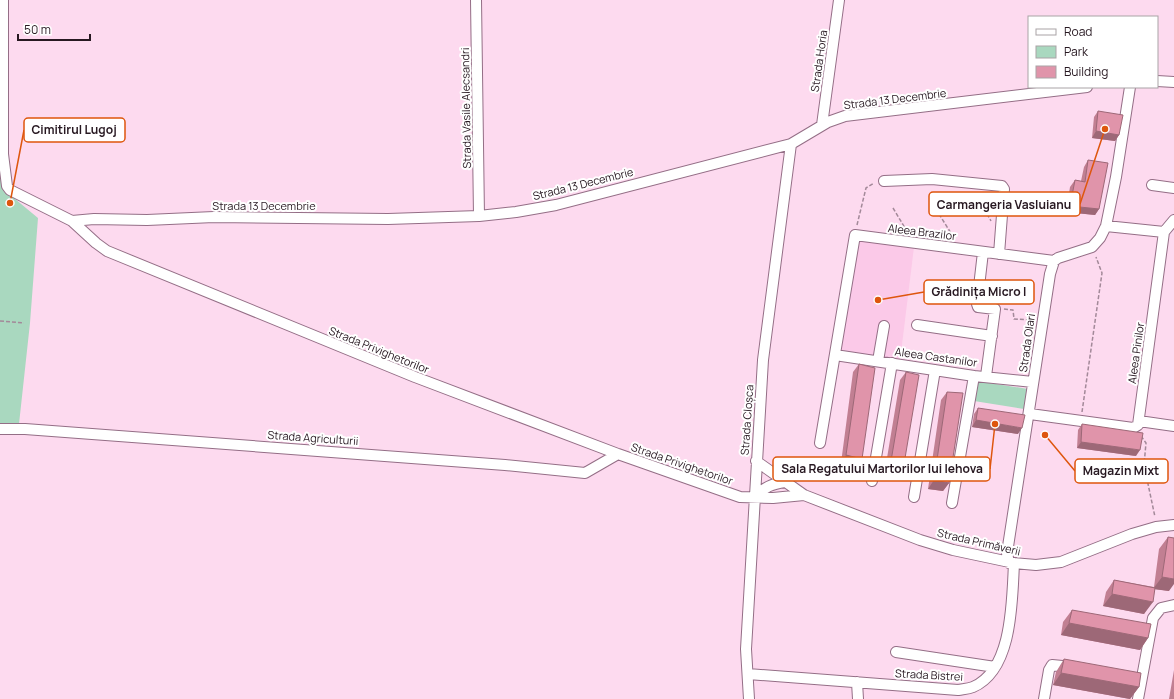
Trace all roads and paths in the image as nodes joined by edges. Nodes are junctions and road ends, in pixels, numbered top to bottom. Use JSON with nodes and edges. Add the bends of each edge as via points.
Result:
{"nodes":[{"id":1,"x":3,"y":0,"type":"edge"},
{"id":2,"x":476,"y":0,"type":"edge"},
{"id":3,"x":839,"y":0,"type":"edge"},
{"id":4,"x":1158,"y":81,"type":"edge"},
{"id":5,"x":1174,"y":82,"type":"edge"},
{"id":6,"x":1079,"y":88,"type":"edge"},
{"id":7,"x":1130,"y":88,"type":"edge"},
{"id":8,"x":822,"y":125,"type":"junction"},
{"id":9,"x":791,"y":144,"type":"junction"},
{"id":10,"x":884,"y":181,"type":"joint"},
{"id":11,"x":1152,"y":185,"type":"dead end"},
{"id":12,"x":1174,"y":188,"type":"edge"},
{"id":13,"x":894,"y":208,"type":"dead end"},
{"id":14,"x":939,"y":214,"type":"dead end"},
{"id":15,"x":479,"y":216,"type":"junction"},
{"id":16,"x":1174,"y":220,"type":"edge"},
{"id":17,"x":72,"y":221,"type":"junction"},
{"id":18,"x":1106,"y":226,"type":"junction"},
{"id":19,"x":1164,"y":232,"type":"junction"},
{"id":20,"x":855,"y":235,"type":"junction"},
{"id":21,"x":914,"y":244,"type":"junction"},
{"id":22,"x":1092,"y":247,"type":"junction"},
{"id":23,"x":960,"y":249,"type":"junction"},
{"id":24,"x":983,"y":252,"type":"junction"},
{"id":25,"x":999,"y":254,"type":"junction"},
{"id":26,"x":1054,"y":261,"type":"junction"},
{"id":27,"x":995,"y":309,"type":"junction"},
{"id":28,"x":1043,"y":320,"type":"junction"},
{"id":29,"x":0,"y":321,"type":"edge"},
{"id":30,"x":24,"y":323,"type":"dead end"},
{"id":31,"x":917,"y":325,"type":"dead end"},
{"id":32,"x":884,"y":326,"type":"dead end"},
{"id":33,"x":992,"y":336,"type":"junction"},
{"id":34,"x":834,"y":356,"type":"junction"},
{"id":35,"x":878,"y":361,"type":"junction"},
{"id":36,"x":892,"y":363,"type":"junction"},
{"id":37,"x":935,"y":370,"type":"junction"},
{"id":38,"x":974,"y":376,"type":"junction"},
{"id":39,"x":986,"y":376,"type":"junction"},
{"id":40,"x":1034,"y":382,"type":"junction"},
{"id":41,"x":1030,"y":414,"type":"junction"},
{"id":42,"x":1081,"y":420,"type":"junction"},
{"id":43,"x":1138,"y":424,"type":"junction"},
{"id":44,"x":1174,"y":426,"type":"edge"},
{"id":45,"x":0,"y":429,"type":"edge"},
{"id":46,"x":820,"y":443,"type":"dead end"},
{"id":47,"x":618,"y":454,"type":"junction"},
{"id":48,"x":756,"y":461,"type":"junction"},
{"id":49,"x":872,"y":481,"type":"dead end"},
{"id":50,"x":785,"y":482,"type":"junction"},
{"id":51,"x":804,"y":495,"type":"junction"},
{"id":52,"x":755,"y":497,"type":"junction"},
{"id":53,"x":914,"y":497,"type":"dead end"},
{"id":54,"x":952,"y":504,"type":"dead end"},
{"id":55,"x":1155,"y":519,"type":"dead end"},
{"id":56,"x":1174,"y":525,"type":"edge"},
{"id":57,"x":1011,"y":563,"type":"junction"},
{"id":58,"x":1174,"y":602,"type":"edge"},
{"id":59,"x":896,"y":652,"type":"dead end"},
{"id":60,"x":995,"y":667,"type":"junction"},
{"id":61,"x":1087,"y":669,"type":"edge"},
{"id":62,"x":748,"y":674,"type":"junction"},
{"id":63,"x":1131,"y":676,"type":"edge"},
{"id":64,"x":1142,"y":678,"type":"junction"},
{"id":65,"x":857,"y":682,"type":"junction"},
{"id":66,"x":749,"y":699,"type":"edge"},
{"id":67,"x":858,"y":699,"type":"edge"},
{"id":68,"x":1044,"y":699,"type":"edge"},
{"id":69,"x":1138,"y":699,"type":"edge"}],
"edges":[{"from":1,"to":17,"type":"street","name":"Strada Privighetorilor","via":[[3,154],[7,186],[10,190]]},
{"from":2,"to":15,"type":"street","name":"Strada Vasile Alecsandri"},
{"from":3,"to":8,"type":"street","name":"Strada Horia"},
{"from":4,"to":5,"type":"street"},
{"from":6,"to":8,"type":"street","name":"Strada 13 Decembrie","via":[[845,116]]},
{"from":7,"to":18,"type":"street"},
{"from":8,"to":9,"type":"street","name":"Strada 13 Decembrie"},
{"from":9,"to":15,"type":"street","name":"Strada 13 Decembrie","via":[[556,205]]},
{"from":9,"to":48,"type":"street","name":"Strada Cloșca","via":[[763,360]]},
{"from":10,"to":20,"type":"path","via":[[873,183],[866,188]]},
{"from":10,"to":25,"type":"street","via":[[932,180],[1002,186],[1004,189]]},
{"from":11,"to":12,"type":"street"},
{"from":13,"to":21,"type":"path"},
{"from":14,"to":23,"type":"path"},
{"from":15,"to":17,"type":"street","name":"Strada 13 Decembrie","via":[[388,219],[214,217]]},
{"from":16,"to":19,"type":"street"},
{"from":17,"to":47,"type":"street","name":"Strada Privighetorilor","via":[[107,251],[408,374]]},
{"from":18,"to":19,"type":"street"},
{"from":18,"to":22,"type":"street"},
{"from":19,"to":43,"type":"street","name":"Aleea Pinilor"},
{"from":20,"to":21,"type":"street","name":"Aleea Brazilor"},
{"from":20,"to":34,"type":"street"},
{"from":21,"to":23,"type":"street","name":"Aleea Brazilor"},
{"from":22,"to":26,"type":"street"},
{"from":22,"to":42,"type":"path","via":[[1102,273]]},
{"from":23,"to":24,"type":"street","name":"Aleea Brazilor"},
{"from":24,"to":25,"type":"street","name":"Aleea Brazilor"},
{"from":24,"to":27,"type":"street","via":[[977,304],[981,309]]},
{"from":25,"to":26,"type":"street","name":"Aleea Brazilor"},
{"from":26,"to":28,"type":"street","name":"Strada Olari"},
{"from":27,"to":28,"type":"path","via":[[1013,310],[1014,319]]},
{"from":27,"to":33,"type":"street"},
{"from":28,"to":40,"type":"street","name":"Strada Olari"},
{"from":29,"to":30,"type":"path"},
{"from":31,"to":33,"type":"street"},
{"from":32,"to":35,"type":"street"},
{"from":33,"to":39,"type":"street"},
{"from":34,"to":35,"type":"street","name":"Aleea Castanilor"},
{"from":34,"to":46,"type":"street"},
{"from":35,"to":36,"type":"street","name":"Aleea Castanilor"},
{"from":36,"to":37,"type":"street","name":"Aleea Castanilor"},
{"from":36,"to":49,"type":"street"},
{"from":37,"to":38,"type":"street","name":"Aleea Castanilor"},
{"from":37,"to":53,"type":"street"},
{"from":38,"to":39,"type":"street","name":"Aleea Castanilor"},
{"from":38,"to":54,"type":"street"},
{"from":39,"to":40,"type":"street","name":"Aleea Castanilor"},
{"from":40,"to":41,"type":"street","name":"Strada Olari"},
{"from":41,"to":42,"type":"street"},
{"from":41,"to":57,"type":"street","name":"Strada Olari","via":[[1007,553]]},
{"from":42,"to":43,"type":"street"},
{"from":43,"to":44,"type":"street"},
{"from":43,"to":55,"type":"path","via":[[1146,443],[1144,465]]},
{"from":45,"to":47,"type":"street","name":"Strada Agriculturii","via":[[26,428],[505,465],[585,474]]},
{"from":47,"to":52,"type":"street","name":"Strada Privighetorilor","via":[[740,497]]},
{"from":48,"to":50,"type":"street","name":"Strada Primăverii"},
{"from":48,"to":52,"type":"street","name":"Strada Cloșca"},
{"from":50,"to":51,"type":"street","name":"Strada Primăverii"},
{"from":50,"to":52,"type":"street","via":[[770,484]]},
{"from":51,"to":52,"type":"street","name":"Strada Primăverii"},
{"from":51,"to":57,"type":"street","name":"Strada Primăverii","via":[[920,540]]},
{"from":52,"to":62,"type":"street","name":"Strada Cloșca","via":[[746,649]]},
{"from":56,"to":57,"type":"street","name":"Strada Primăverii","via":[[1132,534],[1061,562],[1036,565]]},
{"from":57,"to":60,"type":"street","name":"Strada Bistrei","via":[[1010,625]]},
{"from":58,"to":64,"type":"street","via":[[1161,608],[1153,618]]},
{"from":59,"to":60,"type":"street"},
{"from":60,"to":65,"type":"street","name":"Strada Bistrei","via":[[982,682],[971,688],[958,690]]},
{"from":61,"to":68,"type":"street","via":[[1052,665]]},
{"from":62,"to":65,"type":"street","name":"Strada Bistrei"},
{"from":62,"to":66,"type":"street","name":"Strada Cloșca"},
{"from":63,"to":64,"type":"street"},
{"from":64,"to":69,"type":"street"},
{"from":65,"to":67,"type":"street"}]}
